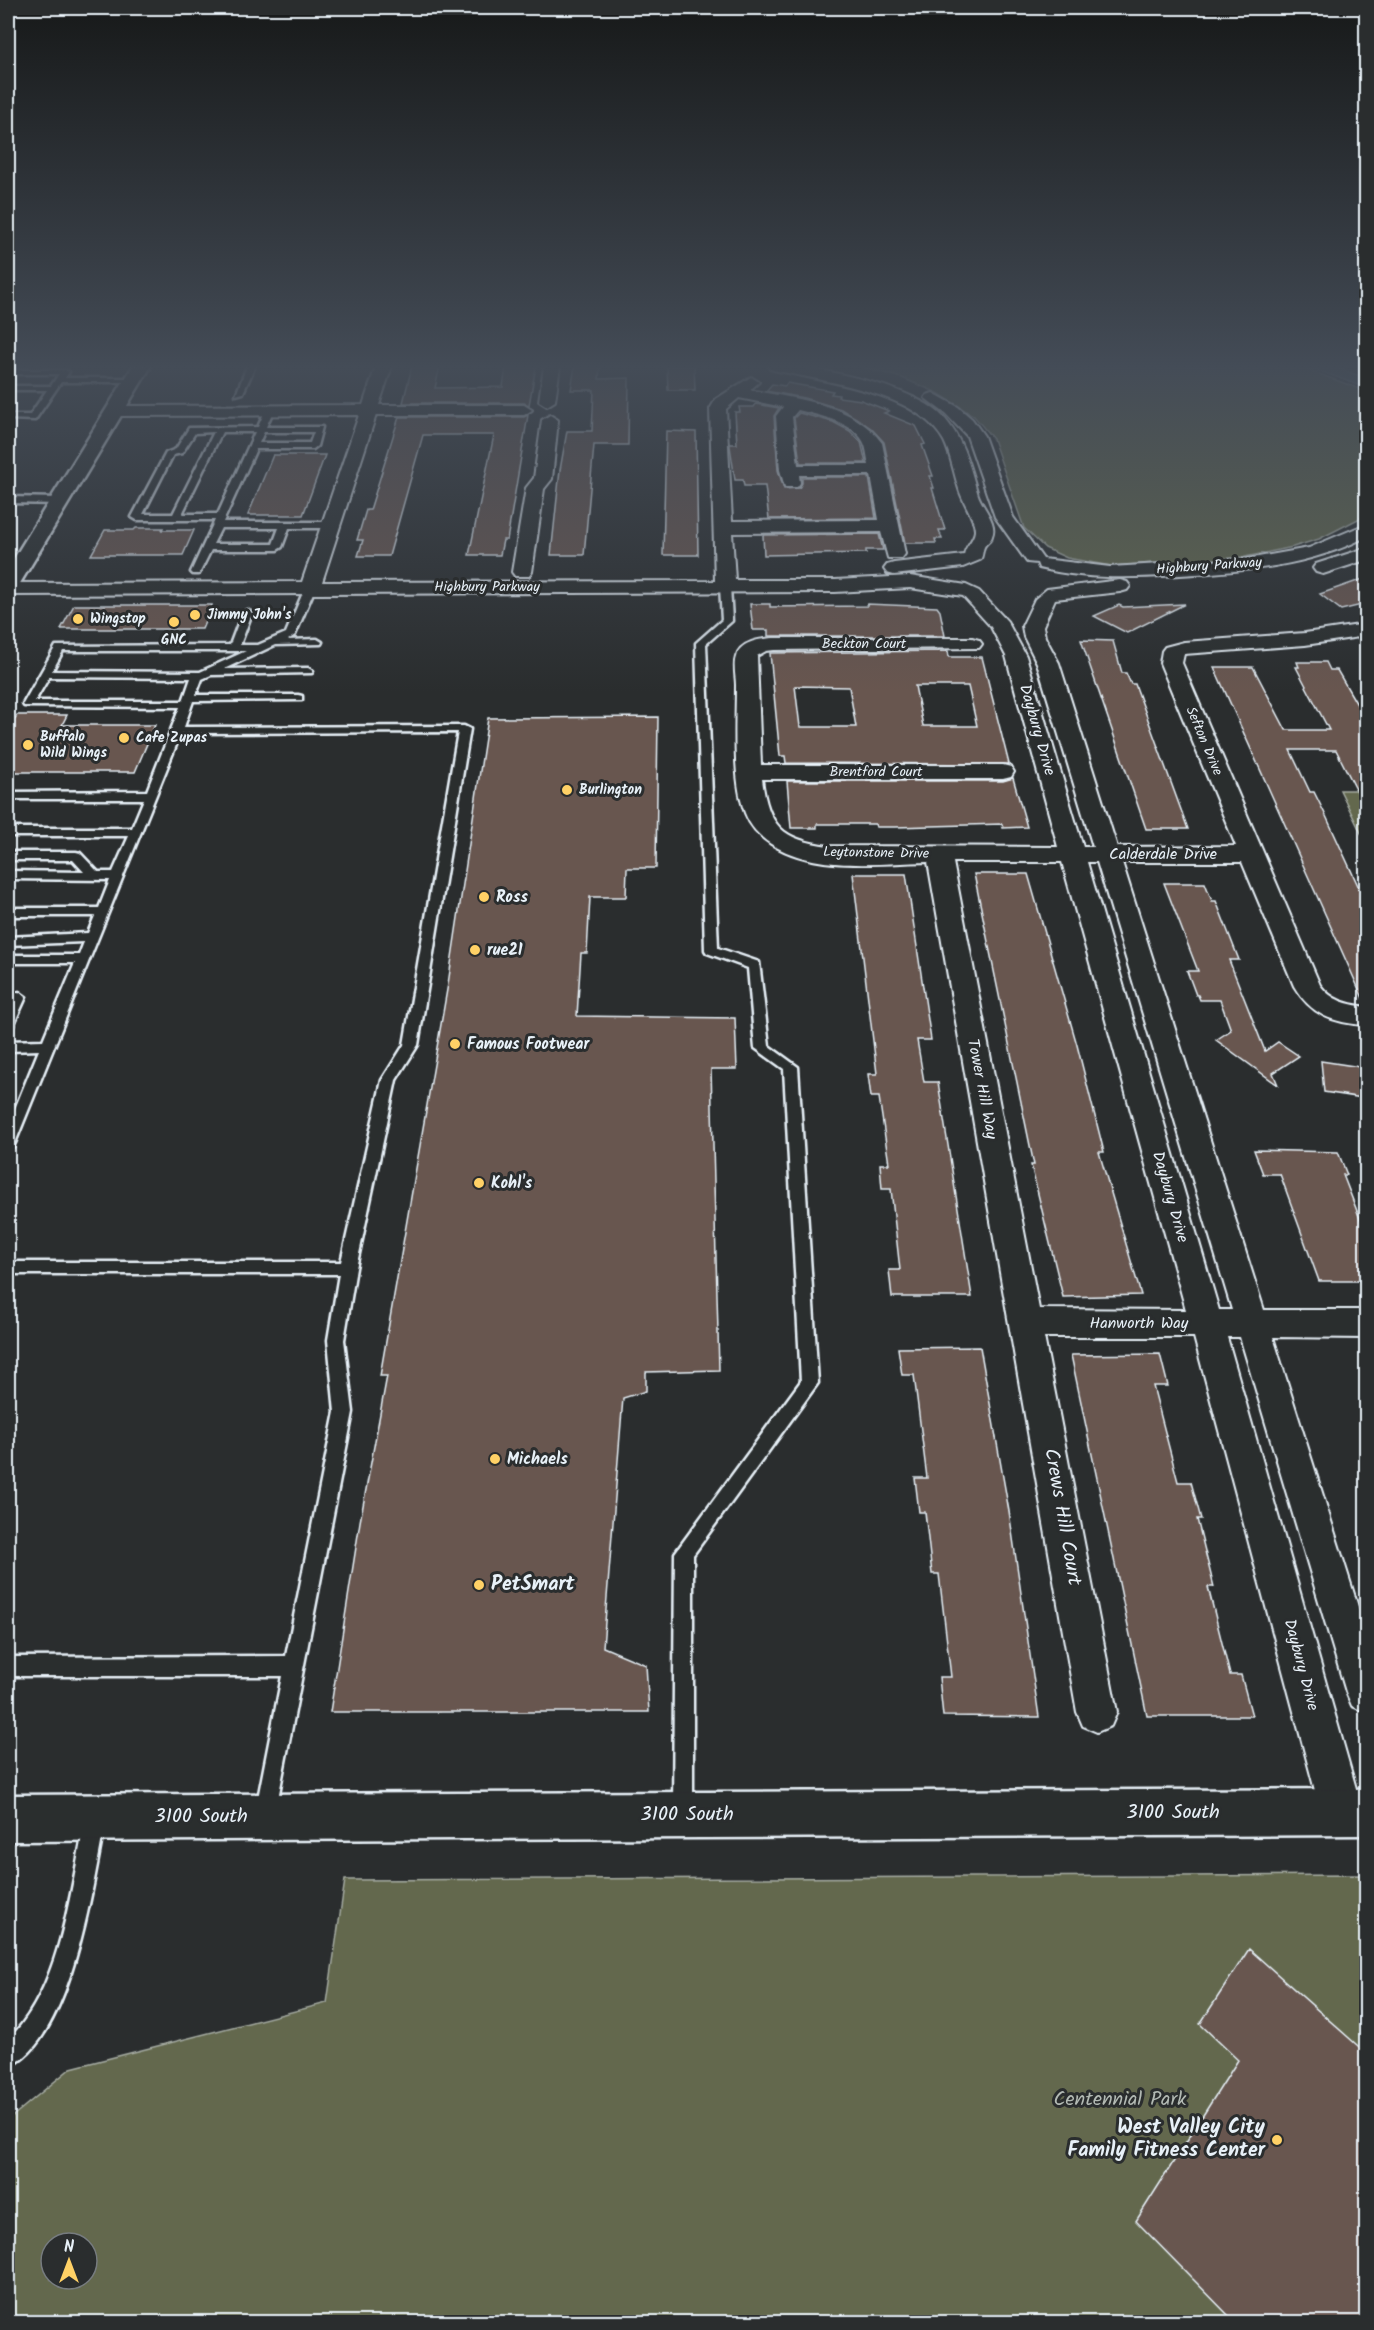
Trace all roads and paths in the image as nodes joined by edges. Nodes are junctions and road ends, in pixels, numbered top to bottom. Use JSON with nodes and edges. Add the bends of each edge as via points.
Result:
{"nodes":[{"id":1,"x":76,"y":475,"type":"edge"},
{"id":2,"x":159,"y":475,"type":"edge"},
{"id":3,"x":197,"y":475,"type":"edge"},
{"id":4,"x":240,"y":475,"type":"edge"},
{"id":5,"x":348,"y":475,"type":"edge"},
{"id":6,"x":544,"y":475,"type":"edge"},
{"id":7,"x":720,"y":475,"type":"edge"},
{"id":8,"x":790,"y":475,"type":"edge"},
{"id":9,"x":818,"y":475,"type":"edge"},
{"id":10,"x":879,"y":475,"type":"edge"},
{"id":11,"x":963,"y":475,"type":"edge"},
{"id":12,"x":991,"y":475,"type":"edge"},
{"id":13,"x":8,"y":500,"type":"edge"},
{"id":14,"x":60,"y":501,"type":"junction"},
{"id":15,"x":176,"y":517,"type":"junction"},
{"id":16,"x":219,"y":521,"type":"junction"},
{"id":17,"x":285,"y":525,"type":"junction"},
{"id":18,"x":331,"y":525,"type":"junction"},
{"id":19,"x":890,"y":526,"type":"junction"},
{"id":20,"x":722,"y":527,"type":"junction"},
{"id":21,"x":1366,"y":530,"type":"edge"},
{"id":22,"x":207,"y":547,"type":"junction"},
{"id":23,"x":896,"y":554,"type":"dead end"},
{"id":24,"x":1366,"y":554,"type":"edge"},
{"id":25,"x":968,"y":559,"type":"junction"},
{"id":26,"x":1040,"y":561,"type":"junction"},
{"id":27,"x":196,"y":572,"type":"junction"},
{"id":28,"x":522,"y":572,"type":"junction"},
{"id":29,"x":12,"y":574,"type":"edge"},
{"id":30,"x":724,"y":579,"type":"junction"},
{"id":31,"x":312,"y":580,"type":"junction"},
{"id":32,"x":969,"y":593,"type":"junction"},
{"id":33,"x":1033,"y":600,"type":"junction"},
{"id":34,"x":247,"y":613,"type":"dead end"},
{"id":35,"x":1358,"y":632,"type":"edge"},
{"id":36,"x":317,"y":642,"type":"dead end"},
{"id":37,"x":972,"y":644,"type":"dead end"},
{"id":38,"x":267,"y":645,"type":"junction"},
{"id":39,"x":756,"y":647,"type":"joint"},
{"id":40,"x":234,"y":648,"type":"junction"},
{"id":41,"x":1366,"y":651,"type":"edge"},
{"id":42,"x":308,"y":671,"type":"dead end"},
{"id":43,"x":205,"y":673,"type":"junction"},
{"id":44,"x":45,"y":674,"type":"junction"},
{"id":45,"x":298,"y":698,"type":"dead end"},
{"id":46,"x":187,"y":701,"type":"junction"},
{"id":47,"x":176,"y":730,"type":"junction"},
{"id":48,"x":750,"y":772,"type":"junction"},
{"id":49,"x":1003,"y":772,"type":"dead end"},
{"id":50,"x":8,"y":795,"type":"edge"},
{"id":51,"x":150,"y":795,"type":"junction"},
{"id":52,"x":8,"y":832,"type":"edge"},
{"id":53,"x":135,"y":832,"type":"junction"},
{"id":54,"x":1074,"y":854,"type":"junction"},
{"id":55,"x":1107,"y":854,"type":"junction"},
{"id":56,"x":1251,"y":854,"type":"junction"},
{"id":57,"x":939,"y":855,"type":"junction"},
{"id":58,"x":8,"y":856,"type":"edge"},
{"id":59,"x":8,"y":875,"type":"edge"},
{"id":60,"x":94,"y":875,"type":"junction"},
{"id":61,"x":118,"y":876,"type":"junction"},
{"id":62,"x":8,"y":912,"type":"edge"},
{"id":63,"x":102,"y":912,"type":"junction"},
{"id":64,"x":92,"y":937,"type":"junction"},
{"id":65,"x":8,"y":941,"type":"edge"},
{"id":66,"x":8,"y":959,"type":"edge"},
{"id":67,"x":83,"y":959,"type":"junction"},
{"id":68,"x":19,"y":997,"type":"dead end"},
{"id":69,"x":1366,"y":1016,"type":"edge"},
{"id":70,"x":8,"y":1023,"type":"edge"},
{"id":71,"x":48,"y":1045,"type":"junction"},
{"id":72,"x":8,"y":1046,"type":"edge"},
{"id":73,"x":8,"y":1143,"type":"edge"},
{"id":74,"x":8,"y":1268,"type":"edge"},
{"id":75,"x":348,"y":1268,"type":"junction"},
{"id":76,"x":1026,"y":1323,"type":"junction"},
{"id":77,"x":1205,"y":1323,"type":"junction"},
{"id":78,"x":1252,"y":1324,"type":"junction"},
{"id":79,"x":1366,"y":1324,"type":"edge"},
{"id":80,"x":8,"y":1666,"type":"edge"},
{"id":81,"x":293,"y":1666,"type":"junction"},
{"id":82,"x":1366,"y":1692,"type":"edge"},
{"id":83,"x":1097,"y":1712,"type":"dead end"},
{"id":84,"x":1354,"y":1813,"type":"edge"},
{"id":85,"x":682,"y":1815,"type":"junction"},
{"id":86,"x":265,"y":1816,"type":"junction"},
{"id":87,"x":96,"y":1817,"type":"junction"},
{"id":88,"x":8,"y":1818,"type":"edge"},
{"id":89,"x":8,"y":2056,"type":"edge"}],
"edges":[{"from":1,"to":14,"type":"main road"},
{"from":2,"to":15,"type":"lane","via":[[137,517]]},
{"from":3,"to":15,"type":"lane"},
{"from":4,"to":16,"type":"lane"},
{"from":5,"to":18,"type":"street"},
{"from":6,"to":28,"type":"street","via":[[535,488]]},
{"from":7,"to":20,"type":"street"},
{"from":8,"to":9,"type":"street"},
{"from":10,"to":19,"type":"street"},
{"from":11,"to":25,"type":"street","via":[[985,528]]},
{"from":12,"to":26,"type":"street","via":[[1008,524]]},
{"from":13,"to":14,"type":"lane"},
{"from":14,"to":29,"type":"main road"},
{"from":15,"to":16,"type":"lane"},
{"from":16,"to":17,"type":"lane"},
{"from":16,"to":22,"type":"lane"},
{"from":17,"to":18,"type":"lane"},
{"from":17,"to":22,"type":"lane","via":[[277,547]]},
{"from":18,"to":31,"type":"street"},
{"from":19,"to":20,"type":"street"},
{"from":19,"to":23,"type":"street"},
{"from":20,"to":30,"type":"street"},
{"from":21,"to":26,"type":"street","name":"Highbury Parkway","via":[[1313,553],[1248,565],[1110,573]]},
{"from":22,"to":27,"type":"lane"},
{"from":24,"to":33,"type":"street","name":"Highbury Parkway","via":[[1274,578],[1213,584],[1128,585]]},
{"from":25,"to":26,"type":"street","name":"Highbury Parkway","via":[[1002,553]]},
{"from":25,"to":30,"type":"street","name":"Highbury Parkway","via":[[885,570]]},
{"from":25,"to":32,"type":"street","via":[[957,567],[955,579]]},
{"from":26,"to":33,"type":"street","via":[[1053,569],[1060,581]]},
{"from":27,"to":29,"type":"street","name":"Highbury Parkway"},
{"from":27,"to":31,"type":"street","name":"Highbury Parkway"},
{"from":28,"to":30,"type":"street","name":"Highbury Parkway"},
{"from":28,"to":31,"type":"street","name":"Highbury Parkway"},
{"from":29,"to":31,"type":"street","name":"Highbury Parkway"},
{"from":30,"to":31,"type":"street","name":"Highbury Parkway"},
{"from":30,"to":32,"type":"street","name":"Highbury Parkway","via":[[846,586],[903,582]]},
{"from":30,"to":85,"type":"lane","via":[[727,621],[701,643],[712,950],[754,965],[762,1048],[791,1066],[810,1383],[684,1553]]},
{"from":31,"to":38,"type":"lane","via":[[290,636]]},
{"from":32,"to":33,"type":"street","name":"Highbury Parkway","via":[[986,600]]},
{"from":32,"to":54,"type":"street","name":"Daybury Drive","via":[[1000,625],[1011,643]]},
{"from":33,"to":55,"type":"street","name":"Daybury Drive","via":[[1044,609],[1035,620],[1033,633],[1048,663]]},
{"from":34,"to":40,"type":"lane"},
{"from":35,"to":41,"type":"street"},
{"from":35,"to":56,"type":"street","name":"Sefton Drive","via":[[1184,648],[1170,654]]},
{"from":36,"to":38,"type":"lane"},
{"from":37,"to":39,"type":"street","name":"Beckton Court"},
{"from":38,"to":40,"type":"lane"},
{"from":38,"to":43,"type":"lane"},
{"from":39,"to":48,"type":"street","name":"Leytonstone Drive","via":[[746,657]]},
{"from":40,"to":44,"type":"lane","via":[[60,648]]},
{"from":42,"to":43,"type":"lane"},
{"from":43,"to":44,"type":"lane"},
{"from":43,"to":46,"type":"lane","via":[[197,677]]},
{"from":44,"to":46,"type":"lane","via":[[28,704]]},
{"from":45,"to":46,"type":"lane"},
{"from":46,"to":47,"type":"lane"},
{"from":47,"to":51,"type":"lane"},
{"from":47,"to":75,"type":"lane","via":[[464,729],[411,1045],[389,1080]]},
{"from":48,"to":49,"type":"street","name":"Brentford Court"},
{"from":48,"to":57,"type":"street","name":"Leytonstone Drive","via":[[760,822],[789,844],[827,854]]},
{"from":50,"to":51,"type":"lane"},
{"from":51,"to":53,"type":"lane"},
{"from":52,"to":53,"type":"lane"},
{"from":53,"to":61,"type":"lane"},
{"from":54,"to":55,"type":"street","name":"Calderdale Drive"},
{"from":54,"to":57,"type":"street","name":"Leytonstone Drive"},
{"from":54,"to":77,"type":"street","name":"Daybury Drive"},
{"from":55,"to":56,"type":"street","name":"Calderdale Drive"},
{"from":55,"to":78,"type":"street","name":"Daybury Drive"},
{"from":56,"to":69,"type":"street","name":"Sefton Drive","via":[[1311,994],[1337,1012]]},
{"from":57,"to":76,"type":"street","name":"Tower Hill Way"},
{"from":58,"to":60,"type":"lane","via":[[76,856]]},
{"from":59,"to":60,"type":"lane"},
{"from":60,"to":61,"type":"lane"},
{"from":61,"to":63,"type":"lane"},
{"from":62,"to":63,"type":"lane"},
{"from":63,"to":64,"type":"lane"},
{"from":64,"to":65,"type":"lane"},
{"from":64,"to":67,"type":"lane"},
{"from":66,"to":67,"type":"lane"},
{"from":67,"to":71,"type":"lane"},
{"from":68,"to":70,"type":"lane"},
{"from":71,"to":72,"type":"lane"},
{"from":71,"to":73,"type":"lane"},
{"from":74,"to":75,"type":"lane"},
{"from":75,"to":81,"type":"lane","via":[[336,1340],[344,1412]]},
{"from":76,"to":77,"type":"street","name":"Hanworth Way"},
{"from":76,"to":83,"type":"street","name":"Crews Hill Court"},
{"from":77,"to":78,"type":"street","name":"Hanworth Way"},
{"from":77,"to":84,"type":"street","name":"Daybury Drive"},
{"from":78,"to":79,"type":"street","name":"Hanworth Way"},
{"from":78,"to":82,"type":"street","name":"Daybury Drive"},
{"from":80,"to":81,"type":"lane"},
{"from":81,"to":86,"type":"lane"},
{"from":84,"to":85,"type":"main road","name":"3100 South"},
{"from":85,"to":86,"type":"main road","name":"3100 South"},
{"from":86,"to":87,"type":"main road","name":"3100 South"},
{"from":87,"to":88,"type":"main road","name":"3100 South"},
{"from":87,"to":89,"type":"lane","via":[[61,1972],[41,2019],[30,2036]]}]}
